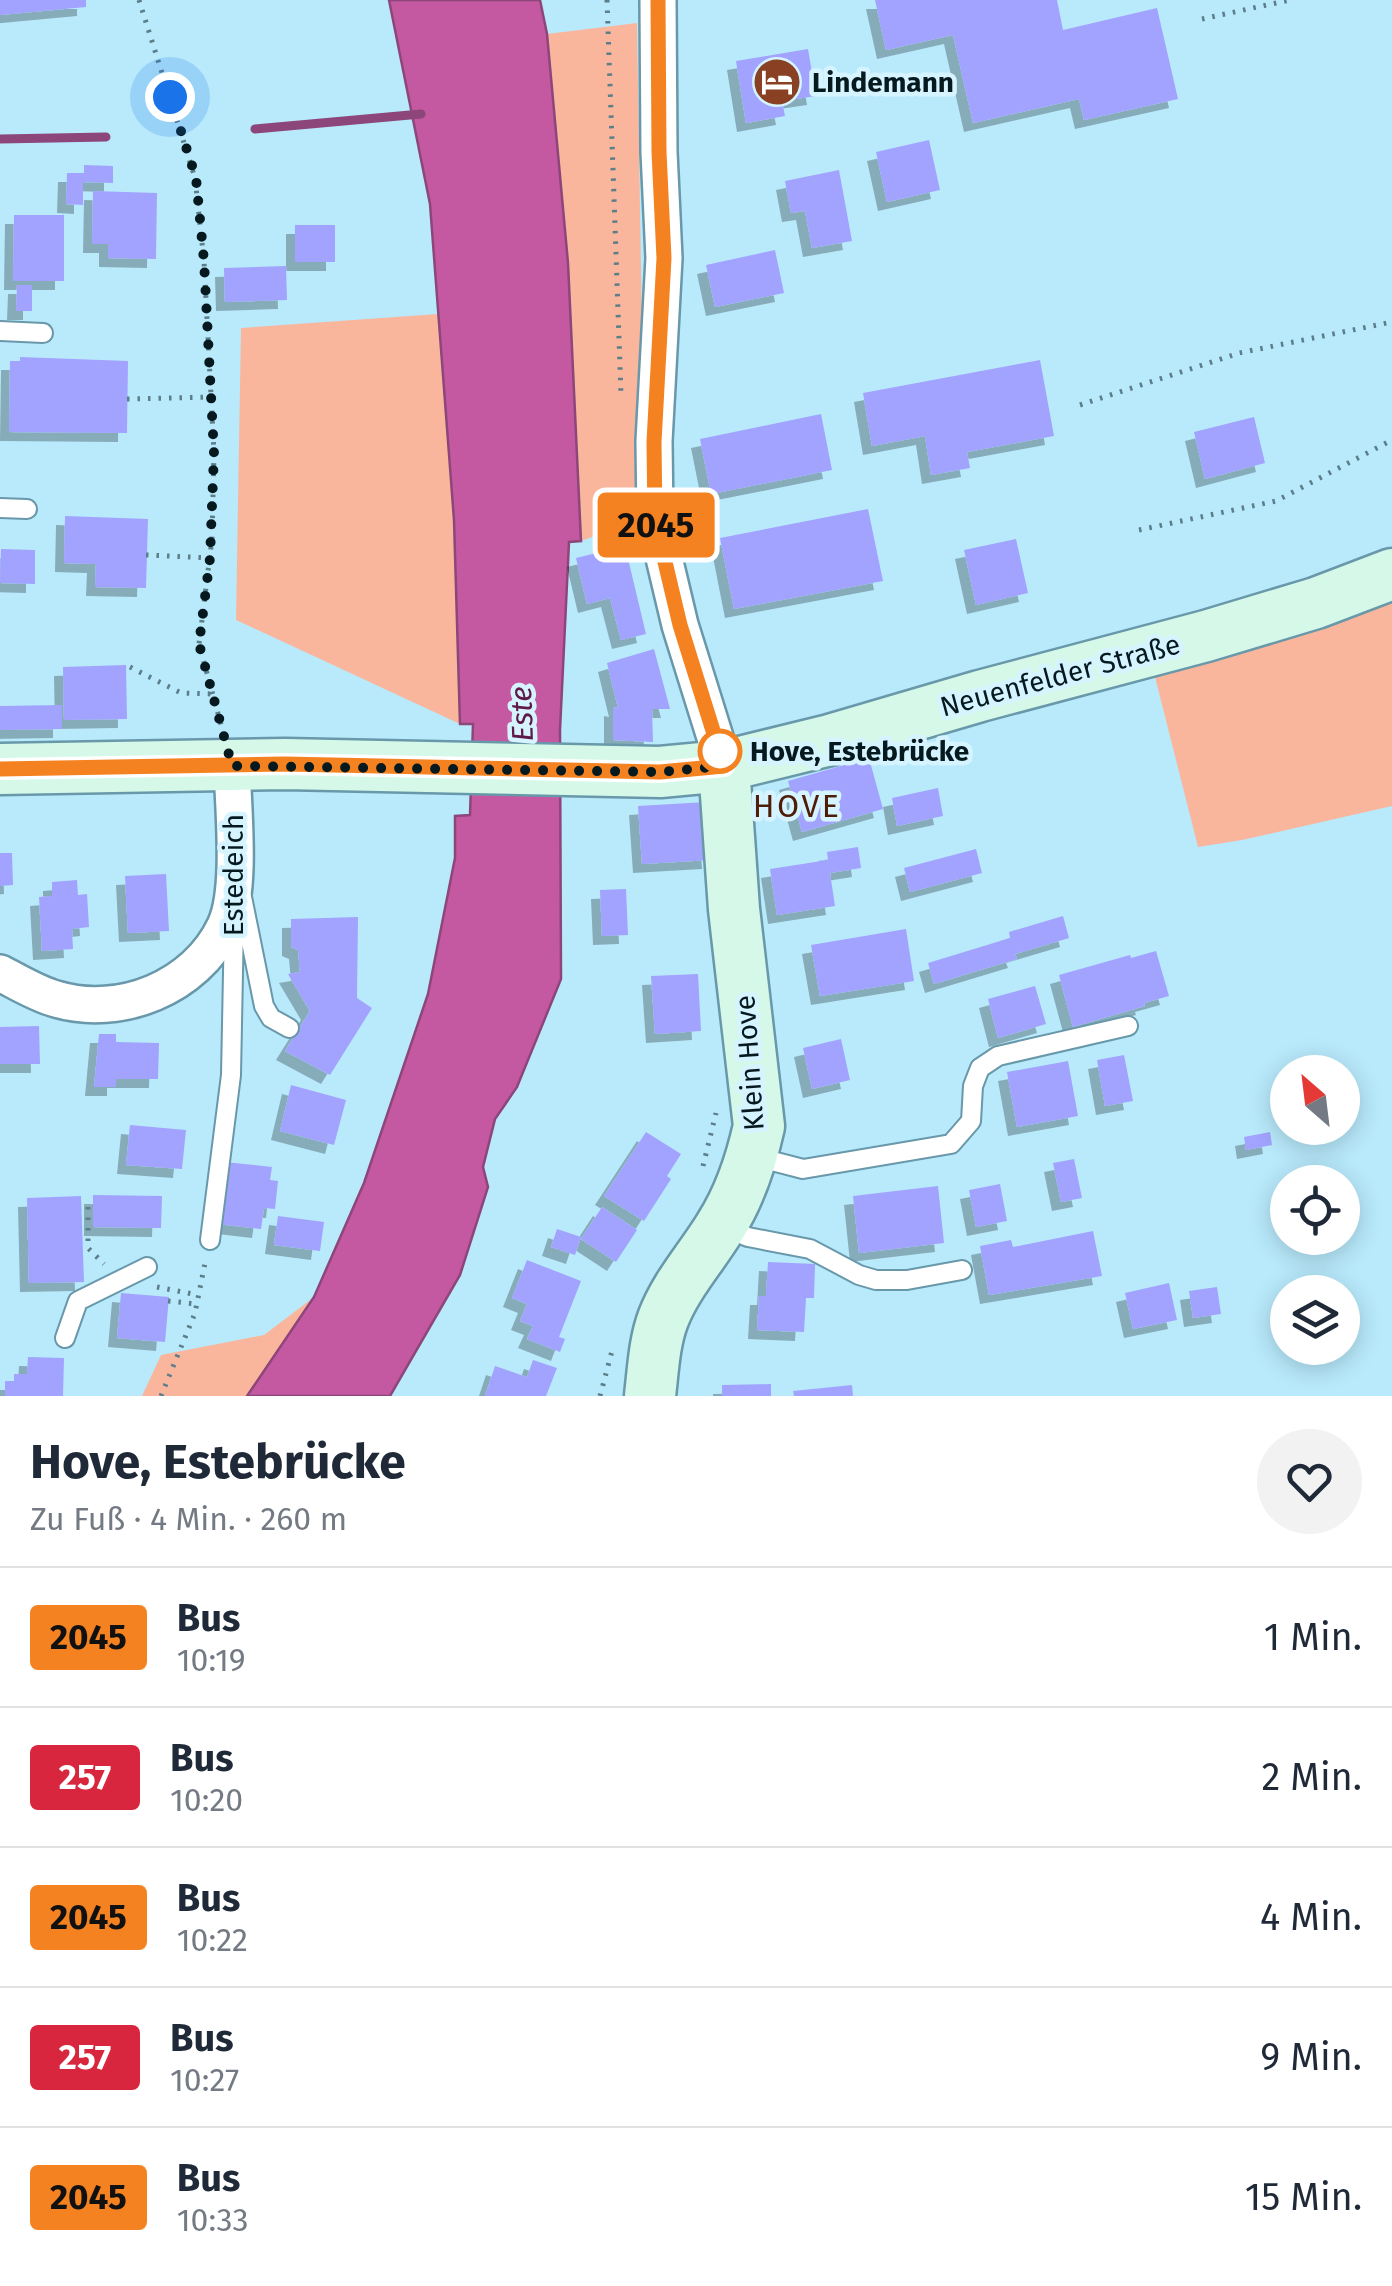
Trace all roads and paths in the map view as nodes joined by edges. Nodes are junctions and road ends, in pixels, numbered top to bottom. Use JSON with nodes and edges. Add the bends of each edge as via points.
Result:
{"nodes":[{"id":1,"x":138,"y":0,"type":"edge"},
{"id":2,"x":607,"y":0,"type":"edge"},
{"id":3,"x":658,"y":0,"type":"edge"},
{"id":4,"x":1290,"y":0,"type":"edge"},
{"id":5,"x":1202,"y":19,"type":"dead end"},
{"id":6,"x":1392,"y":322,"type":"edge"},
{"id":7,"x":0,"y":331,"type":"edge"},
{"id":8,"x":43,"y":333,"type":"dead end"},
{"id":9,"x":127,"y":398,"type":"dead end"},
{"id":10,"x":210,"y":398,"type":"junction"},
{"id":11,"x":622,"y":399,"type":"dead end"},
{"id":12,"x":1080,"y":405,"type":"dead end"},
{"id":13,"x":1392,"y":440,"type":"edge"},
{"id":14,"x":0,"y":508,"type":"edge"},
{"id":15,"x":27,"y":509,"type":"dead end"},
{"id":16,"x":1139,"y":530,"type":"dead end"},
{"id":17,"x":146,"y":556,"type":"dead end"},
{"id":18,"x":210,"y":558,"type":"junction"},
{"id":19,"x":1392,"y":574,"type":"edge"},
{"id":20,"x":130,"y":667,"type":"dead end"},
{"id":21,"x":213,"y":694,"type":"junction"},
{"id":22,"x":232,"y":766,"type":"junction"},
{"id":23,"x":724,"y":766,"type":"junction"},
{"id":24,"x":0,"y":769,"type":"edge"},
{"id":25,"x":233,"y":848,"type":"junction"},
{"id":26,"x":234,"y":886,"type":"junction"},
{"id":27,"x":0,"y":973,"type":"edge"},
{"id":28,"x":1128,"y":1026,"type":"dead end"},
{"id":29,"x":289,"y":1028,"type":"dead end"},
{"id":30,"x":718,"y":1106,"type":"dead end"},
{"id":31,"x":752,"y":1156,"type":"junction"},
{"id":32,"x":701,"y":1174,"type":"dead end"},
{"id":33,"x":721,"y":1226,"type":"junction"},
{"id":34,"x":210,"y":1240,"type":"joint"},
{"id":35,"x":147,"y":1267,"type":"dead end"},
{"id":36,"x":962,"y":1270,"type":"dead end"},
{"id":37,"x":168,"y":1288,"type":"dead end"},
{"id":38,"x":198,"y":1294,"type":"junction"},
{"id":39,"x":168,"y":1301,"type":"dead end"},
{"id":40,"x":197,"y":1304,"type":"junction"},
{"id":41,"x":65,"y":1338,"type":"dead end"},
{"id":42,"x":616,"y":1338,"type":"dead end"},
{"id":43,"x":161,"y":1396,"type":"edge"},
{"id":44,"x":600,"y":1396,"type":"edge"},
{"id":45,"x":650,"y":1396,"type":"edge"}],
"edges":[{"from":1,"to":10,"type":"path","via":[[196,178]]},
{"from":2,"to":11,"type":"path"},
{"from":3,"to":23,"type":"street","via":[[664,258],[655,520]]},
{"from":4,"to":5,"type":"path"},
{"from":6,"to":12,"type":"path","via":[[1239,354]]},
{"from":7,"to":8,"type":"lane"},
{"from":9,"to":10,"type":"path"},
{"from":10,"to":18,"type":"path"},
{"from":13,"to":16,"type":"path","via":[[1276,501]]},
{"from":14,"to":15,"type":"lane"},
{"from":17,"to":18,"type":"path"},
{"from":18,"to":21,"type":"path","via":[[199,644]]},
{"from":19,"to":23,"type":"main road","name":"Neuenfelder Straße","via":[[1206,636]]},
{"from":20,"to":21,"type":"path","via":[[181,693]]},
{"from":21,"to":22,"type":"path"},
{"from":22,"to":23,"type":"main road","name":"Neuenfelder Straße","via":[[660,772]]},
{"from":22,"to":24,"type":"main road"},
{"from":22,"to":25,"type":"street","name":"Estedeich"},
{"from":23,"to":31,"type":"main road","name":"Klein Hove","via":[[758,1110]]},
{"from":25,"to":26,"type":"street","name":"Estedeich"},
{"from":25,"to":29,"type":"lane","via":[[264,1006]]},
{"from":26,"to":27,"type":"street","via":[[226,925],[210,949],[185,977],[158,992],[112,1006],[56,1000]]},
{"from":26,"to":34,"type":"lane","name":"Estedeich","via":[[231,1075]]},
{"from":28,"to":31,"type":"lane","via":[[986,1062],[972,1086],[971,1121],[951,1144],[803,1170]]},
{"from":30,"to":32,"type":"path"},
{"from":31,"to":33,"type":"main road","name":"Klein Hove"},
{"from":33,"to":36,"type":"lane","via":[[810,1249],[876,1280]]},
{"from":33,"to":45,"type":"main road","name":"Klein Hove","via":[[662,1321]]},
{"from":34,"to":38,"type":"path"},
{"from":35,"to":41,"type":"lane","via":[[78,1300]]},
{"from":37,"to":38,"type":"path"},
{"from":38,"to":40,"type":"path"},
{"from":39,"to":40,"type":"path"},
{"from":40,"to":43,"type":"path"},
{"from":42,"to":44,"type":"path"}]}
